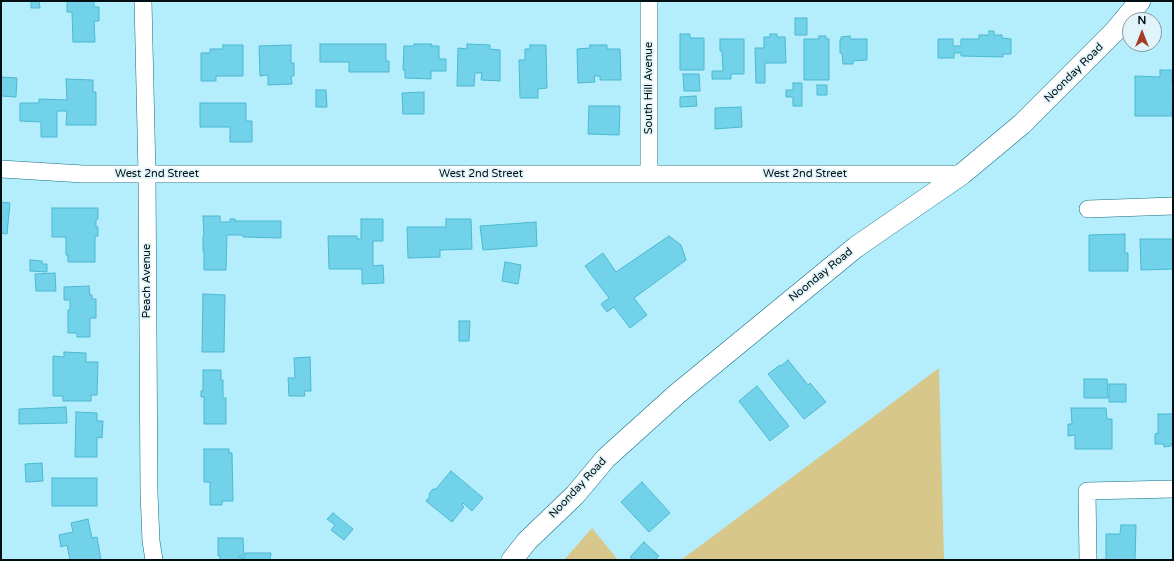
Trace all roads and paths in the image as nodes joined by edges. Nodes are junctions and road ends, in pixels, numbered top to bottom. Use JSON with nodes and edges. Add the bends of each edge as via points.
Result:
{"nodes":[{"id":1,"x":143,"y":1,"type":"edge"},
{"id":2,"x":649,"y":1,"type":"edge"},
{"id":3,"x":1140,"y":1,"type":"edge"},
{"id":4,"x":1,"y":169,"type":"edge"},
{"id":5,"x":146,"y":174,"type":"junction"},
{"id":6,"x":649,"y":174,"type":"junction"},
{"id":7,"x":962,"y":174,"type":"junction"},
{"id":8,"x":1173,"y":206,"type":"edge"},
{"id":9,"x":1088,"y":209,"type":"dead end"},
{"id":10,"x":1173,"y":489,"type":"edge"},
{"id":11,"x":154,"y":560,"type":"edge"},
{"id":12,"x":512,"y":560,"type":"edge"},
{"id":13,"x":1088,"y":560,"type":"edge"}],
"edges":[{"from":1,"to":5,"type":"street","name":"Peach Avenue"},
{"from":2,"to":6,"type":"street","name":"South Hill Avenue"},
{"from":3,"to":7,"type":"street","name":"Noonday Road","via":[[1115,31],[1028,118]]},
{"from":4,"to":5,"type":"street","name":"West 2nd Street","via":[[84,174]]},
{"from":5,"to":6,"type":"street","name":"West 2nd Street"},
{"from":5,"to":11,"type":"street","name":"Peach Avenue","via":[[149,493]]},
{"from":6,"to":7,"type":"street","name":"West 2nd Street"},
{"from":7,"to":12,"type":"street","name":"Noonday Road","via":[[856,247],[677,394],[606,458],[575,495],[527,541]]},
{"from":8,"to":9,"type":"street"},
{"from":10,"to":13,"type":"street","via":[[1087,491]]}]}
